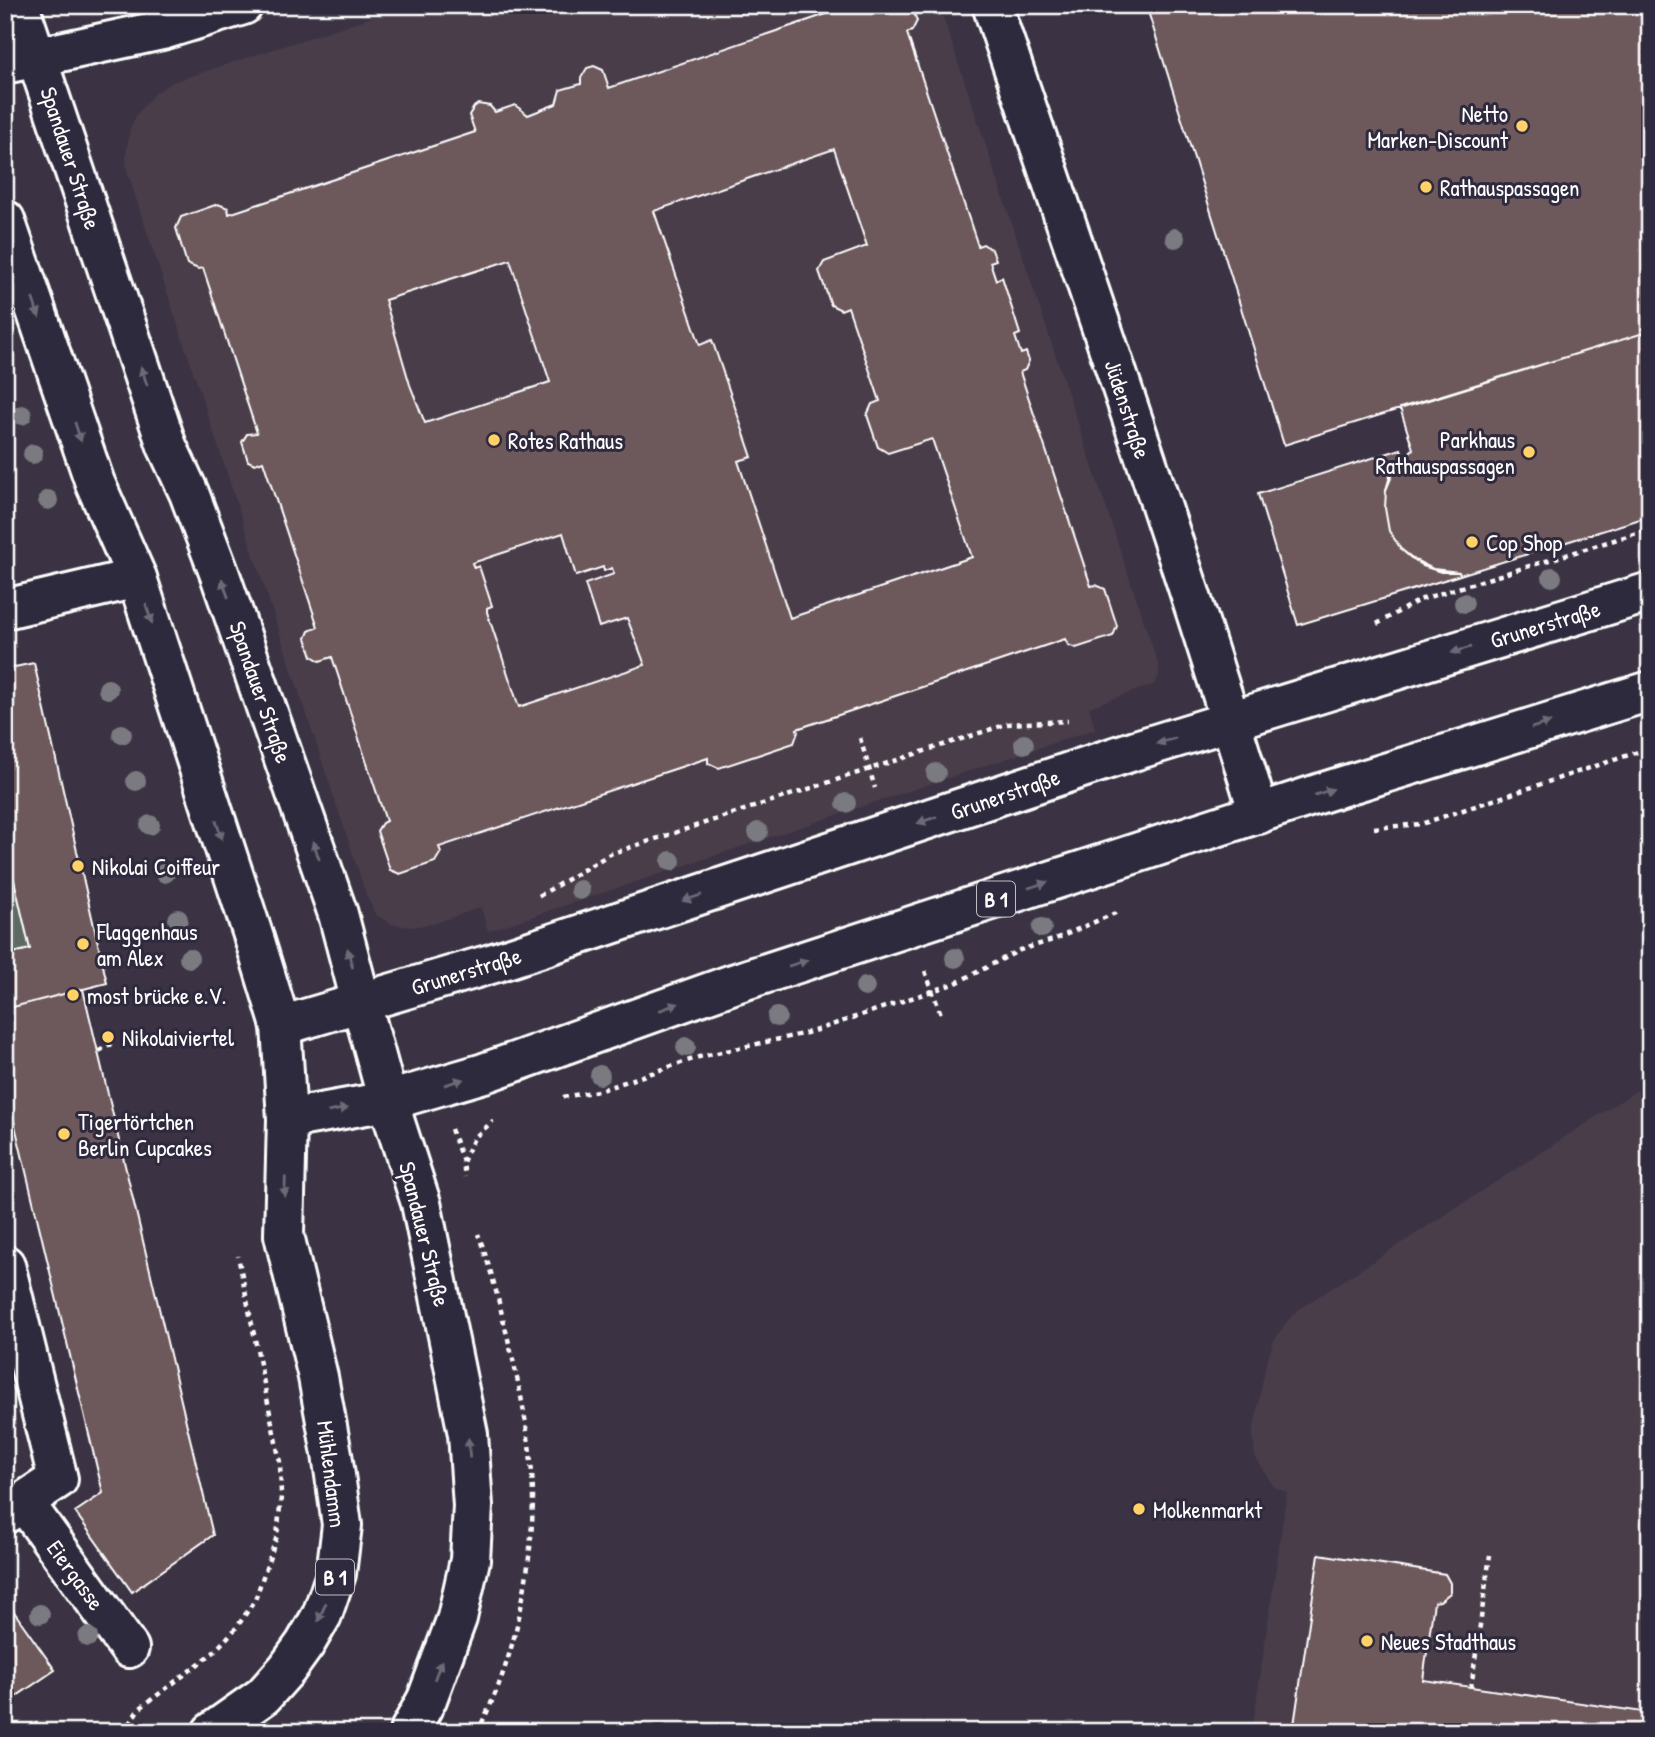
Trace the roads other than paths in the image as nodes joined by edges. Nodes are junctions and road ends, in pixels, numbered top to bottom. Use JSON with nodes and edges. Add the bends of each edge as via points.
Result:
{"nodes":[{"id":1,"x":19,"y":5,"type":"edge"},
{"id":2,"x":243,"y":5,"type":"edge"},
{"id":3,"x":992,"y":5,"type":"edge"},
{"id":4,"x":21,"y":61,"type":"edge"},
{"id":5,"x":5,"y":220,"type":"edge"},
{"id":6,"x":137,"y":578,"type":"junction"},
{"id":7,"x":1650,"y":593,"type":"edge"},
{"id":8,"x":5,"y":609,"type":"edge"},
{"id":9,"x":1650,"y":691,"type":"edge"},
{"id":10,"x":1231,"y":721,"type":"junction"},
{"id":11,"x":1259,"y":814,"type":"junction"},
{"id":12,"x":361,"y":1002,"type":"junction"},
{"id":13,"x":281,"y":1026,"type":"junction"},
{"id":14,"x":388,"y":1101,"type":"junction"},
{"id":15,"x":287,"y":1119,"type":"junction"},
{"id":16,"x":5,"y":1265,"type":"edge"},
{"id":17,"x":15,"y":1508,"type":"edge"},
{"id":18,"x":129,"y":1648,"type":"dead end"},
{"id":19,"x":212,"y":1732,"type":"edge"},
{"id":20,"x":409,"y":1732,"type":"edge"}],
"edges":[{"from":1,"to":4,"type":"main road","name":"Spandauer Straße"},
{"from":2,"to":4,"type":"main road","via":[[162,30]]},
{"from":3,"to":10,"type":"main road","name":"Jüdenstraße"},
{"from":12,"to":4,"type":"main road","name":"Spandauer Straße","one_way":true,"via":[[338,914],[220,575]]},
{"from":5,"to":6,"type":"main road","one_way":true,"via":[[95,483]]},
{"from":6,"to":8,"type":"main road"},
{"from":6,"to":13,"type":"main road","one_way":true},
{"from":7,"to":10,"type":"main road","name":"Grunerstraße","one_way":true},
{"from":11,"to":9,"type":"main road","number":"B 1","one_way":true},
{"from":10,"to":11,"type":"main road","name":"Jüdenstraße"},
{"from":10,"to":12,"type":"main road","name":"Grunerstraße","one_way":true,"via":[[494,963]]},
{"from":14,"to":11,"type":"main road","number":"B 1","one_way":true},
{"from":12,"to":13,"type":"main road","name":"Grunerstraße"},
{"from":12,"to":14,"type":"main road","name":"Spandauer Straße"},
{"from":13,"to":15,"type":"main road","number":"B 1"},
{"from":15,"to":14,"type":"main road","one_way":true},
{"from":20,"to":14,"type":"main road","name":"Spandauer Straße","one_way":true,"via":[[427,1699],[457,1618],[470,1560],[473,1506],[468,1434],[421,1203]]},
{"from":15,"to":19,"type":"main road","name":"Mühlendamm","number":"B 1","one_way":true,"via":[[284,1236],[318,1377],[342,1525],[336,1574],[322,1615],[305,1644],[263,1696]]},
{"from":16,"to":17,"type":"main road","via":[[58,1479]]},
{"from":17,"to":18,"type":"main road","name":"Eiergasse"}]}
